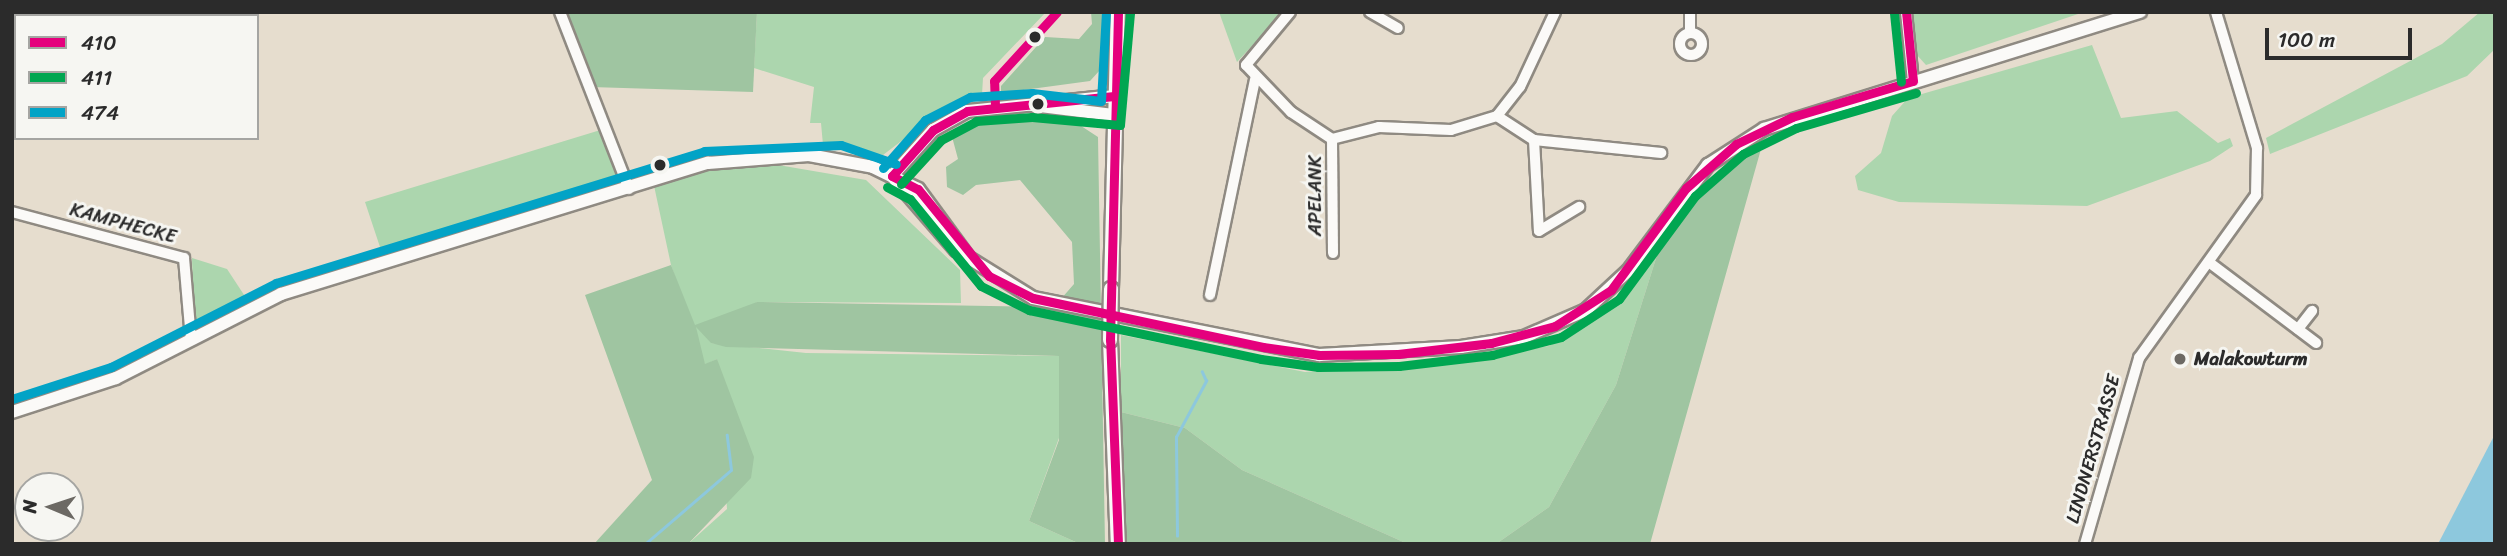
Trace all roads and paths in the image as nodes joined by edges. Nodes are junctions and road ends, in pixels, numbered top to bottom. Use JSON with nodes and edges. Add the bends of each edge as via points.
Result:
{"nodes":[{"id":1,"x":560,"y":12,"type":"edge"},
{"id":2,"x":1118,"y":12,"type":"edge"},
{"id":3,"x":1290,"y":12,"type":"edge"},
{"id":4,"x":1370,"y":12,"type":"edge"},
{"id":5,"x":1555,"y":12,"type":"edge"},
{"id":6,"x":1690,"y":12,"type":"edge"},
{"id":7,"x":1906,"y":12,"type":"edge"},
{"id":8,"x":2140,"y":12,"type":"edge"},
{"id":9,"x":2216,"y":12,"type":"edge"},
{"id":10,"x":1398,"y":28,"type":"dead end"},
{"id":11,"x":1690,"y":33,"type":"dead end"},
{"id":12,"x":1255,"y":80,"type":"junction"},
{"id":13,"x":1913,"y":81,"type":"junction"},
{"id":14,"x":1114,"y":96,"type":"junction"},
{"id":15,"x":1032,"y":105,"type":"junction"},
{"id":16,"x":1113,"y":115,"type":"junction"},
{"id":17,"x":1497,"y":116,"type":"junction"},
{"id":18,"x":1332,"y":139,"type":"junction"},
{"id":19,"x":1534,"y":140,"type":"junction"},
{"id":20,"x":1661,"y":153,"type":"dead end"},
{"id":21,"x":892,"y":176,"type":"junction"},
{"id":22,"x":629,"y":189,"type":"junction"},
{"id":23,"x":1580,"y":207,"type":"dead end"},
{"id":24,"x":12,"y":212,"type":"edge"},
{"id":25,"x":1333,"y":253,"type":"dead end"},
{"id":26,"x":2210,"y":263,"type":"junction"},
{"id":27,"x":1210,"y":295,"type":"dead end"},
{"id":28,"x":2312,"y":311,"type":"dead end"},
{"id":29,"x":2298,"y":329,"type":"junction"},
{"id":30,"x":191,"y":340,"type":"junction"},
{"id":31,"x":2316,"y":343,"type":"dead end"},
{"id":32,"x":12,"y":412,"type":"edge"},
{"id":33,"x":1118,"y":544,"type":"edge"},
{"id":34,"x":2085,"y":544,"type":"edge"}],
"edges":[{"from":1,"to":22,"type":"street"},
{"from":2,"to":14,"type":"main road"},
{"from":3,"to":12,"type":"street","via":[[1246,65]]},
{"from":4,"to":10,"type":"street"},
{"from":5,"to":17,"type":"street","via":[[1520,87]]},
{"from":6,"to":11,"type":"street"},
{"from":7,"to":13,"type":"street"},
{"from":8,"to":13,"type":"street"},
{"from":9,"to":26,"type":"street","name":"LINDNERSTRASSE","via":[[2260,167],[2248,212]]},
{"from":12,"to":18,"type":"street"},
{"from":12,"to":27,"type":"street"},
{"from":13,"to":21,"type":"street","via":[[1792,117],[1736,144],[1686,187],[1611,290],[1586,310],[1524,337],[1398,354],[1319,355],[1263,347],[1032,298],[968,257],[918,189]]},
{"from":14,"to":15,"type":"street"},
{"from":14,"to":16,"type":"main road"},
{"from":15,"to":16,"type":"street"},
{"from":15,"to":21,"type":"street","via":[[956,116],[933,130]]},
{"from":16,"to":33,"type":"main road","bridge":true,"via":[[1110,340]]},
{"from":17,"to":18,"type":"street","via":[[1451,130],[1379,127]]},
{"from":17,"to":19,"type":"street"},
{"from":18,"to":25,"type":"street","name":"APELANK"},
{"from":19,"to":20,"type":"street"},
{"from":19,"to":23,"type":"street","via":[[1539,231],[1555,228]]},
{"from":21,"to":22,"type":"street","via":[[840,157],[772,156],[708,163]]},
{"from":22,"to":30,"type":"street","via":[[281,294]]},
{"from":24,"to":30,"type":"street","name":"KAMPHECKE","via":[[184,258]]},
{"from":26,"to":29,"type":"street"},
{"from":26,"to":34,"type":"street","name":"LINDNERSTRASSE","via":[[2139,358]]},
{"from":28,"to":29,"type":"street"},
{"from":29,"to":31,"type":"street"},
{"from":30,"to":32,"type":"street","via":[[116,378]]}]}
